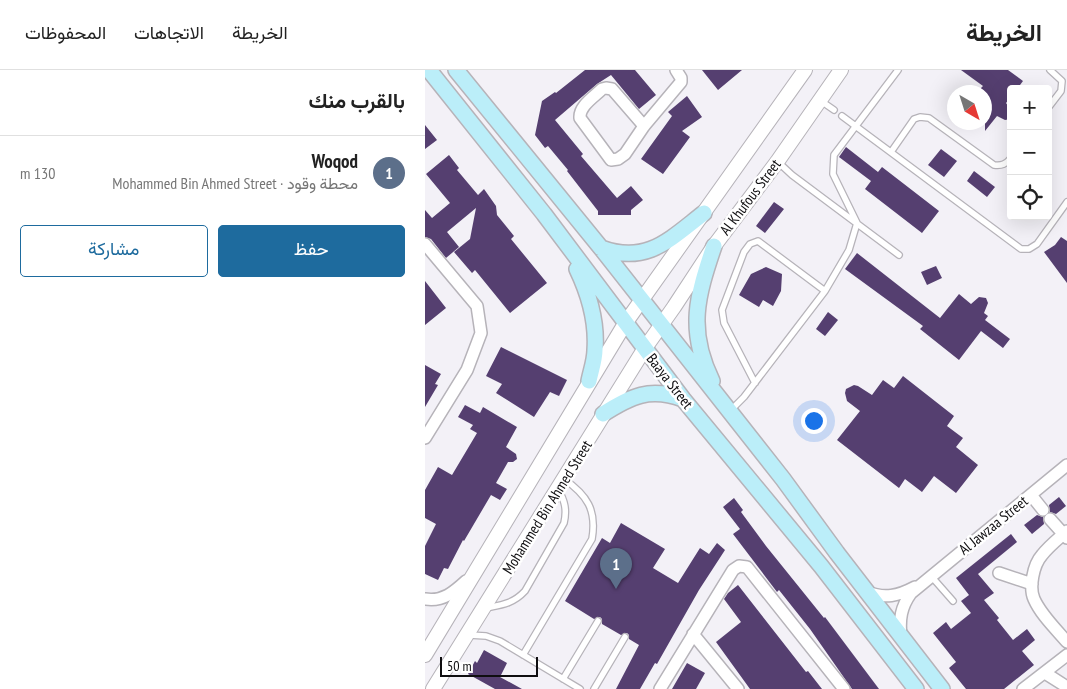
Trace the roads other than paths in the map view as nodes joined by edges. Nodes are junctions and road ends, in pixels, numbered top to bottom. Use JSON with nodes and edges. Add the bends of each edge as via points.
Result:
{"nodes":[{"id":1,"x":429,"y":70,"type":"edge"},
{"id":2,"x":456,"y":70,"type":"edge"},
{"id":3,"x":805,"y":70,"type":"edge"},
{"id":4,"x":841,"y":70,"type":"edge"},
{"id":5,"x":898,"y":70,"type":"edge"},
{"id":6,"x":1050,"y":70,"type":"edge"},
{"id":7,"x":678,"y":72,"type":"edge"},
{"id":8,"x":819,"y":100,"type":"junction"},
{"id":9,"x":1052,"y":103,"type":"edge"},
{"id":10,"x":834,"y":110,"type":"dead end"},
{"id":11,"x":842,"y":116,"type":"dead end"},
{"id":12,"x":644,"y":126,"type":"junction"},
{"id":13,"x":855,"y":126,"type":"junction"},
{"id":14,"x":891,"y":152,"type":"junction"},
{"id":15,"x":777,"y":162,"type":"junction"},
{"id":16,"x":1007,"y":162,"type":"edge"},
{"id":17,"x":1067,"y":202,"type":"edge"},
{"id":18,"x":704,"y":213,"type":"junction"},
{"id":19,"x":857,"y":223,"type":"junction"},
{"id":20,"x":564,"y":240,"type":"junction"},
{"id":21,"x":425,"y":244,"type":"edge"},
{"id":22,"x":714,"y":246,"type":"junction"},
{"id":23,"x":601,"y":248,"type":"junction"},
{"id":24,"x":899,"y":255,"type":"dead end"},
{"id":25,"x":825,"y":291,"type":"junction"},
{"id":26,"x":641,"y":300,"type":"junction"},
{"id":27,"x":626,"y":322,"type":"junction"},
{"id":28,"x":661,"y":324,"type":"junction"},
{"id":29,"x":645,"y":348,"type":"junction"},
{"id":30,"x":589,"y":381,"type":"junction"},
{"id":31,"x":755,"y":382,"type":"junction"},
{"id":32,"x":683,"y":399,"type":"junction"},
{"id":33,"x":726,"y":408,"type":"junction"},
{"id":34,"x":603,"y":414,"type":"junction"},
{"id":35,"x":425,"y":438,"type":"edge"},
{"id":36,"x":1067,"y":465,"type":"edge"},
{"id":37,"x":561,"y":484,"type":"junction"},
{"id":38,"x":1031,"y":494,"type":"junction"},
{"id":39,"x":1066,"y":535,"type":"edge"},
{"id":40,"x":592,"y":539,"type":"junction"},
{"id":41,"x":599,"y":543,"type":"dead end"},
{"id":42,"x":999,"y":572,"type":"dead end"},
{"id":43,"x":931,"y":576,"type":"junction"},
{"id":44,"x":472,"y":577,"type":"junction"},
{"id":45,"x":1032,"y":584,"type":"junction"},
{"id":46,"x":919,"y":586,"type":"junction"},
{"id":47,"x":867,"y":592,"type":"junction"},
{"id":48,"x":425,"y":599,"type":"edge"},
{"id":49,"x":953,"y":601,"type":"dead end"},
{"id":50,"x":484,"y":609,"type":"junction"},
{"id":51,"x":598,"y":621,"type":"dead end"},
{"id":52,"x":693,"y":634,"type":"junction"},
{"id":53,"x":467,"y":635,"type":"junction"},
{"id":54,"x":625,"y":637,"type":"dead end"},
{"id":55,"x":901,"y":638,"type":"junction"},
{"id":56,"x":1067,"y":642,"type":"edge"},
{"id":57,"x":425,"y":655,"type":"edge"},
{"id":58,"x":523,"y":655,"type":"junction"},
{"id":59,"x":1067,"y":655,"type":"edge"},
{"id":60,"x":1045,"y":673,"type":"junction"},
{"id":61,"x":563,"y":679,"type":"junction"},
{"id":62,"x":1067,"y":687,"type":"edge"},
{"id":63,"x":433,"y":689,"type":"edge"},
{"id":64,"x":580,"y":689,"type":"edge"},
{"id":65,"x":594,"y":689,"type":"edge"},
{"id":66,"x":660,"y":689,"type":"edge"},
{"id":67,"x":738,"y":689,"type":"edge"},
{"id":68,"x":844,"y":689,"type":"edge"},
{"id":69,"x":916,"y":689,"type":"edge"},
{"id":70,"x":941,"y":689,"type":"edge"},
{"id":71,"x":1023,"y":689,"type":"edge"}],
"edges":[{"from":1,"to":20,"type":"main road","name":"Baaya Street"},
{"from":2,"to":23,"type":"main road","name":"Baaya Street"},
{"from":3,"to":18,"type":"street","name":"Al Khufous Street"},
{"from":4,"to":8,"type":"street","name":"Al Khufous Street"},
{"from":5,"to":13,"type":"lane"},
{"from":6,"to":9,"type":"lane","via":[[1062,81],[1061,91]]},
{"from":7,"to":12,"type":"street","via":[[681,82]]},
{"from":8,"to":10,"type":"lane"},
{"from":8,"to":15,"type":"street","name":"Al Khufous Street"},
{"from":11,"to":13,"type":"lane"},
{"from":12,"to":12,"type":"street","via":[[625,154],[611,160],[579,113],[602,90],[612,89]]},
{"from":13,"to":14,"type":"lane"},
{"from":13,"to":19,"type":"lane","via":[[834,155],[832,165],[833,174]]},
{"from":14,"to":16,"type":"lane","via":[[914,119],[920,117],[929,118],[994,165],[1001,166]]},
{"from":14,"to":17,"type":"lane","via":[[1021,249],[1037,244]]},
{"from":15,"to":19,"type":"lane"},
{"from":15,"to":22,"type":"street","name":"Al Khufous Street"},
{"from":18,"to":23,"type":"main road","via":[[652,250],[626,254]]},
{"from":18,"to":26,"type":"street","name":"Al Khufous Street"},
{"from":19,"to":24,"type":"lane"},
{"from":19,"to":25,"type":"lane","via":[[849,250]]},
{"from":20,"to":27,"type":"main road","name":"Baaya Street"},
{"from":20,"to":30,"type":"main road","via":[[586,287],[596,334]]},
{"from":21,"to":35,"type":"street","via":[[477,306],[481,332],[467,370]]},
{"from":22,"to":28,"type":"street","name":"Al Khufous Street"},
{"from":22,"to":33,"type":"main road","via":[[697,301],[697,318],[700,353]]},
{"from":23,"to":26,"type":"main road","name":"Baaya Street"},
{"from":25,"to":31,"type":"lane"},
{"from":25,"to":31,"type":"lane","via":[[758,241],[750,244],[741,260],[722,316]]},
{"from":26,"to":27,"type":"street","name":"Mohammed Bin Ahmed Street"},
{"from":26,"to":28,"type":"main road","name":"Baaya Street"},
{"from":27,"to":29,"type":"main road","name":"Baaya Street"},
{"from":27,"to":30,"type":"street","name":"Mohammed Bin Ahmed Street"},
{"from":28,"to":29,"type":"street","name":"Mohammed Bin Ahmed Street"},
{"from":28,"to":33,"type":"main road","name":"Baaya Street"},
{"from":29,"to":32,"type":"main road","name":"Baaya Street"},
{"from":29,"to":34,"type":"street","name":"Mohammed Bin Ahmed Street"},
{"from":30,"to":44,"type":"street","name":"Mohammed Bin Ahmed Street"},
{"from":31,"to":33,"type":"lane","via":[[744,397]]},
{"from":32,"to":34,"type":"main road","via":[[667,393],[650,393],[634,397]]},
{"from":32,"to":69,"type":"main road","name":"Baaya Street","via":[[821,566]]},
{"from":33,"to":47,"type":"main road","name":"Baaya Street","via":[[783,478]]},
{"from":34,"to":37,"type":"street","name":"Mohammed Bin Ahmed Street"},
{"from":36,"to":38,"type":"street","name":"Al Jawzaa Street"},
{"from":37,"to":40,"type":"lane","via":[[582,494],[591,508],[594,523]]},
{"from":37,"to":50,"type":"street","name":"Mohammed Bin Ahmed Street"},
{"from":37,"to":50,"type":"lane","via":[[564,523],[525,591],[514,601]]},
{"from":38,"to":39,"type":"street"},
{"from":38,"to":43,"type":"street","name":"Al Jawzaa Street"},
{"from":39,"to":45,"type":"street","via":[[1040,556]]},
{"from":40,"to":41,"type":"lane"},
{"from":40,"to":58,"type":"lane"},
{"from":42,"to":45,"type":"street"},
{"from":43,"to":46,"type":"street","name":"Al Jawzaa Street"},
{"from":43,"to":49,"type":"lane"},
{"from":44,"to":48,"type":"street","via":[[449,596]]},
{"from":44,"to":57,"type":"street","name":"Mohammed Bin Ahmed Street"},
{"from":45,"to":56,"type":"street","via":[[1034,598],[1043,613]]},
{"from":46,"to":47,"type":"street","via":[[894,596]]},
{"from":46,"to":55,"type":"street","via":[[905,600],[900,618]]},
{"from":47,"to":55,"type":"main road","name":"Baaya Street"},
{"from":50,"to":53,"type":"street","name":"Mohammed Bin Ahmed Street"},
{"from":51,"to":61,"type":"lane"},
{"from":52,"to":66,"type":"street"},
{"from":52,"to":67,"type":"street"},
{"from":52,"to":68,"type":"street","via":[[733,570],[739,566],[747,567]]},
{"from":53,"to":58,"type":"lane","via":[[493,638]]},
{"from":53,"to":63,"type":"street","name":"Mohammed Bin Ahmed Street"},
{"from":54,"to":65,"type":"lane"},
{"from":55,"to":70,"type":"main road","name":"Baaya Street"},
{"from":58,"to":61,"type":"lane"},
{"from":59,"to":60,"type":"street"},
{"from":60,"to":62,"type":"street"},
{"from":60,"to":71,"type":"street"},
{"from":61,"to":64,"type":"lane"}]}
